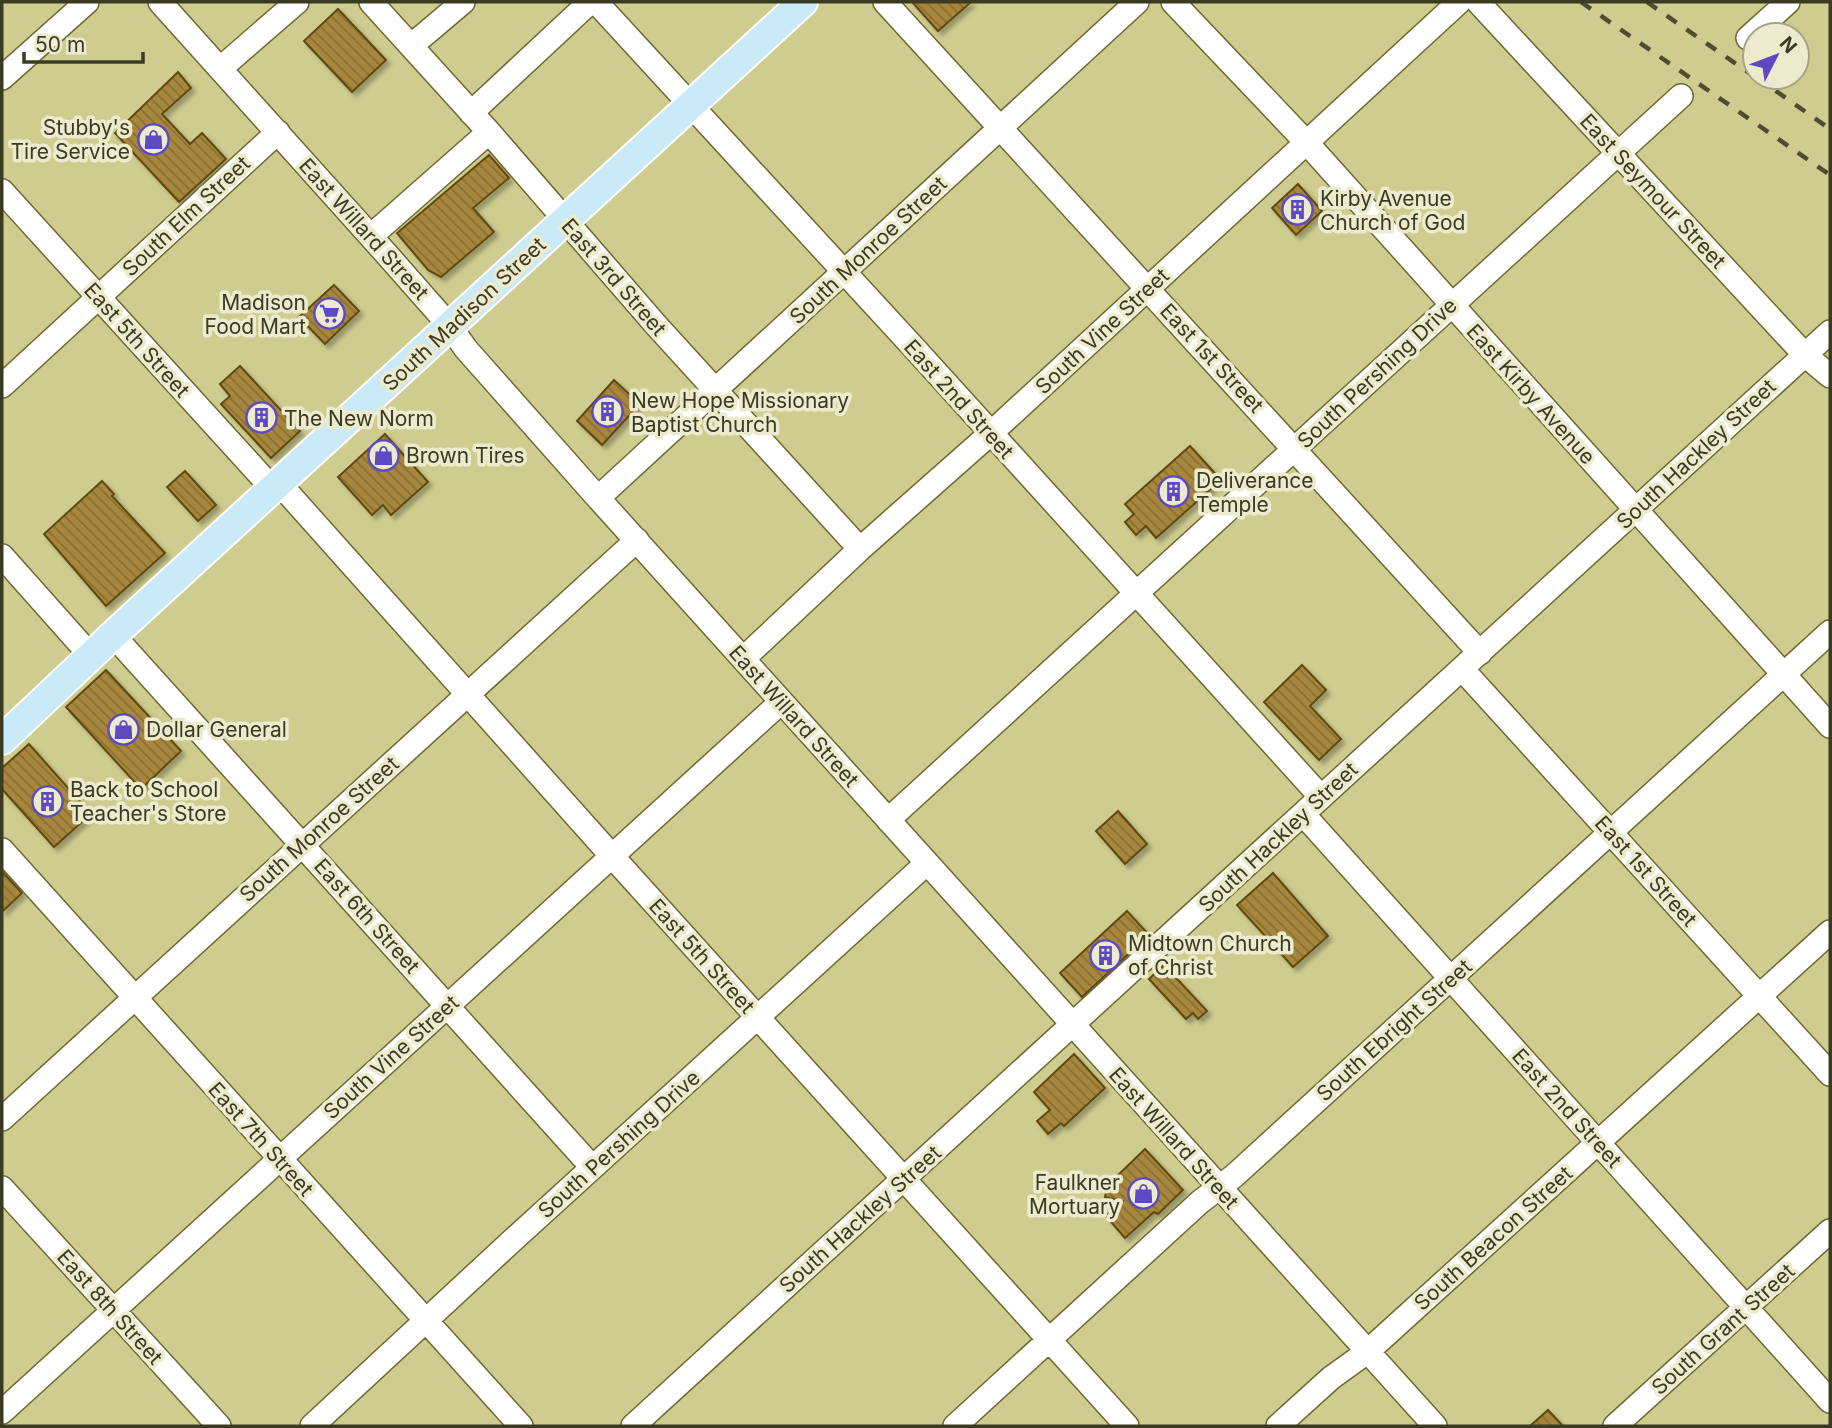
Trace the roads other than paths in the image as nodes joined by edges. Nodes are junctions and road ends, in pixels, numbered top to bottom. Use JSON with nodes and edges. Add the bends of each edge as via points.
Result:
{"nodes":[{"id":1,"x":87,"y":2,"type":"edge"},
{"id":2,"x":160,"y":2,"type":"edge"},
{"id":3,"x":297,"y":2,"type":"edge"},
{"id":4,"x":371,"y":2,"type":"edge"},
{"id":5,"x":463,"y":2,"type":"edge"},
{"id":6,"x":590,"y":2,"type":"edge"},
{"id":7,"x":596,"y":2,"type":"edge"},
{"id":8,"x":803,"y":2,"type":"edge"},
{"id":9,"x":886,"y":2,"type":"edge"},
{"id":10,"x":1137,"y":2,"type":"edge"},
{"id":11,"x":1173,"y":2,"type":"edge"},
{"id":12,"x":1459,"y":2,"type":"edge"},
{"id":13,"x":1478,"y":2,"type":"edge"},
{"id":14,"x":1788,"y":2,"type":"edge"},
{"id":15,"x":1767,"y":21,"type":"edge"},
{"id":16,"x":411,"y":46,"type":"junction"},
{"id":17,"x":221,"y":68,"type":"junction"},
{"id":18,"x":2,"y":78,"type":"edge"},
{"id":19,"x":1681,"y":96,"type":"dead end"},
{"id":20,"x":690,"y":106,"type":"junction"},
{"id":21,"x":471,"y":113,"type":"junction"},
{"id":22,"x":1002,"y":127,"type":"junction"},
{"id":23,"x":278,"y":132,"type":"junction"},
{"id":24,"x":489,"y":132,"type":"junction"},
{"id":25,"x":1307,"y":143,"type":"junction"},
{"id":26,"x":1618,"y":153,"type":"junction"},
{"id":27,"x":2,"y":191,"type":"edge"},
{"id":28,"x":565,"y":221,"type":"junction"},
{"id":29,"x":371,"y":236,"type":"junction"},
{"id":30,"x":844,"y":272,"type":"junction"},
{"id":31,"x":1148,"y":289,"type":"junction"},
{"id":32,"x":98,"y":297,"type":"junction"},
{"id":33,"x":1451,"y":305,"type":"junction"},
{"id":34,"x":449,"y":325,"type":"junction"},
{"id":35,"x":1830,"y":332,"type":"edge"},
{"id":36,"x":1805,"y":355,"type":"junction"},
{"id":37,"x":1830,"y":376,"type":"edge"},
{"id":38,"x":2,"y":386,"type":"edge"},
{"id":39,"x":715,"y":390,"type":"junction"},
{"id":40,"x":990,"y":434,"type":"junction"},
{"id":41,"x":1295,"y":448,"type":"junction"},
{"id":42,"x":276,"y":486,"type":"junction"},
{"id":43,"x":598,"y":498,"type":"junction"},
{"id":44,"x":1635,"y":511,"type":"junction"},
{"id":45,"x":637,"y":540,"type":"junction"},
{"id":46,"x":860,"y":549,"type":"junction"},
{"id":47,"x":2,"y":556,"type":"edge"},
{"id":48,"x":1136,"y":593,"type":"junction"},
{"id":49,"x":1830,"y":632,"type":"edge"},
{"id":50,"x":113,"y":635,"type":"junction"},
{"id":51,"x":1480,"y":653,"type":"junction"},
{"id":52,"x":91,"y":656,"type":"junction"},
{"id":53,"x":743,"y":659,"type":"junction"},
{"id":54,"x":1462,"y":669,"type":"junction"},
{"id":55,"x":1784,"y":675,"type":"junction"},
{"id":56,"x":467,"y":694,"type":"junction"},
{"id":57,"x":781,"y":702,"type":"junction"},
{"id":58,"x":1830,"y":726,"type":"edge"},
{"id":59,"x":2,"y":740,"type":"edge"},
{"id":60,"x":1321,"y":797,"type":"junction"},
{"id":61,"x":1303,"y":814,"type":"junction"},
{"id":62,"x":888,"y":820,"type":"junction"},
{"id":63,"x":1611,"y":832,"type":"junction"},
{"id":64,"x":302,"y":844,"type":"junction"},
{"id":65,"x":2,"y":850,"type":"edge"},
{"id":66,"x":611,"y":855,"type":"junction"},
{"id":67,"x":927,"y":863,"type":"junction"},
{"id":68,"x":1830,"y":932,"type":"edge"},
{"id":69,"x":1450,"y":978,"type":"junction"},
{"id":70,"x":1759,"y":996,"type":"junction"},
{"id":71,"x":134,"y":999,"type":"junction"},
{"id":72,"x":446,"y":1007,"type":"junction"},
{"id":73,"x":758,"y":1017,"type":"junction"},
{"id":74,"x":1073,"y":1026,"type":"junction"},
{"id":75,"x":1830,"y":1074,"type":"edge"},
{"id":76,"x":2,"y":1119,"type":"edge"},
{"id":77,"x":1598,"y":1143,"type":"junction"},
{"id":78,"x":280,"y":1159,"type":"junction"},
{"id":79,"x":592,"y":1167,"type":"junction"},
{"id":80,"x":904,"y":1179,"type":"junction"},
{"id":81,"x":2,"y":1188,"type":"edge"},
{"id":82,"x":1220,"y":1188,"type":"junction"},
{"id":83,"x":1830,"y":1231,"type":"edge"},
{"id":84,"x":1746,"y":1308,"type":"junction"},
{"id":85,"x":114,"y":1310,"type":"junction"},
{"id":86,"x":425,"y":1321,"type":"junction"},
{"id":87,"x":1049,"y":1340,"type":"junction"},
{"id":88,"x":1367,"y":1352,"type":"junction"},
{"id":89,"x":1830,"y":1401,"type":"edge"},
{"id":90,"x":2,"y":1412,"type":"edge"},
{"id":91,"x":219,"y":1426,"type":"edge"},
{"id":92,"x":312,"y":1426,"type":"edge"},
{"id":93,"x":521,"y":1426,"type":"edge"},
{"id":94,"x":633,"y":1426,"type":"edge"},
{"id":95,"x":955,"y":1426,"type":"edge"},
{"id":96,"x":1127,"y":1426,"type":"edge"},
{"id":97,"x":1278,"y":1426,"type":"edge"},
{"id":98,"x":1435,"y":1426,"type":"edge"},
{"id":99,"x":1615,"y":1426,"type":"edge"}],
"edges":[{"from":1,"to":18,"type":"street"},
{"from":2,"to":17,"type":"street","name":"East Willard Street"},
{"from":3,"to":17,"type":"street"},
{"from":4,"to":16,"type":"street","name":"East 3rd Street"},
{"from":5,"to":16,"type":"street"},
{"from":6,"to":21,"type":"street"},
{"from":7,"to":20,"type":"street","name":"East 2nd Street"},
{"from":8,"to":20,"type":"main road","name":"South Madison Street"},
{"from":9,"to":22,"type":"street","name":"East 1st Street"},
{"from":10,"to":22,"type":"street","name":"South Monroe Street"},
{"from":11,"to":25,"type":"street","name":"East Kirby Avenue"},
{"from":12,"to":25,"type":"street","name":"South Vine Street"},
{"from":13,"to":26,"type":"street","name":"East Seymour Street"},
{"from":14,"to":15,"type":"street"},
{"from":16,"to":21,"type":"street","name":"East 3rd Street"},
{"from":17,"to":23,"type":"street","name":"East Willard Street"},
{"from":19,"to":26,"type":"street","name":"South Pershing Drive"},
{"from":20,"to":28,"type":"main road","name":"South Madison Street"},
{"from":20,"to":30,"type":"street","name":"East 2nd Street"},
{"from":21,"to":24,"type":"street","name":"East 3rd Street"},
{"from":22,"to":30,"type":"street","name":"South Monroe Street"},
{"from":22,"to":31,"type":"street","name":"East 1st Street"},
{"from":23,"to":29,"type":"street","name":"East Willard Street"},
{"from":23,"to":32,"type":"street","name":"South Elm Street"},
{"from":24,"to":28,"type":"street","name":"East 3rd Street"},
{"from":24,"to":29,"type":"street"},
{"from":25,"to":31,"type":"street","name":"South Vine Street"},
{"from":25,"to":33,"type":"street","name":"East Kirby Avenue"},
{"from":26,"to":33,"type":"street","name":"South Pershing Drive"},
{"from":26,"to":36,"type":"street","name":"East Seymour Street"},
{"from":27,"to":32,"type":"street","name":"East 5th Street"},
{"from":28,"to":34,"type":"main road","name":"South Madison Street"},
{"from":28,"to":39,"type":"street","name":"East 3rd Street"},
{"from":29,"to":34,"type":"street","name":"East Willard Street"},
{"from":30,"to":39,"type":"street","name":"South Monroe Street"},
{"from":30,"to":40,"type":"street","name":"East 2nd Street"},
{"from":31,"to":40,"type":"street","name":"South Vine Street"},
{"from":31,"to":41,"type":"street","name":"East 1st Street"},
{"from":32,"to":38,"type":"street","name":"South Elm Street"},
{"from":32,"to":42,"type":"street","name":"East 5th Street"},
{"from":33,"to":41,"type":"street","name":"South Pershing Drive"},
{"from":33,"to":44,"type":"street","name":"East Kirby Avenue"},
{"from":34,"to":42,"type":"main road","name":"South Madison Street"},
{"from":34,"to":43,"type":"street","name":"East Willard Street"},
{"from":35,"to":36,"type":"street","name":"South Hackley Street"},
{"from":36,"to":37,"type":"street","name":"East Seymour Street"},
{"from":36,"to":44,"type":"street","name":"South Hackley Street"},
{"from":39,"to":43,"type":"street","name":"South Monroe Street"},
{"from":39,"to":46,"type":"street","name":"East 3rd Street"},
{"from":40,"to":46,"type":"street","name":"South Vine Street"},
{"from":40,"to":48,"type":"street","name":"East 2nd Street"},
{"from":41,"to":48,"type":"street","name":"South Pershing Drive"},
{"from":41,"to":51,"type":"street","name":"East 1st Street"},
{"from":42,"to":50,"type":"main road","name":"South Madison Street"},
{"from":42,"to":56,"type":"street","name":"East 5th Street"},
{"from":43,"to":45,"type":"street","name":"East Willard Street"},
{"from":44,"to":51,"type":"street","name":"South Hackley Street"},
{"from":44,"to":55,"type":"street","name":"East Kirby Avenue"},
{"from":45,"to":53,"type":"street","name":"East Willard Street"},
{"from":45,"to":56,"type":"street","name":"South Monroe Street"},
{"from":46,"to":53,"type":"street","name":"South Vine Street"},
{"from":47,"to":52,"type":"street"},
{"from":48,"to":60,"type":"street","name":"East 2nd Street"},
{"from":48,"to":62,"type":"street","name":"South Pershing Drive"},
{"from":49,"to":55,"type":"street","name":"South Ebright Street"},
{"from":50,"to":52,"type":"main road","name":"South Madison Street"},
{"from":50,"to":64,"type":"street","name":"East 6th Street"},
{"from":51,"to":54,"type":"street","name":"South Hackley Street"},
{"from":52,"to":59,"type":"main road","name":"South Madison Street"},
{"from":53,"to":57,"type":"street","name":"East Willard Street"},
{"from":54,"to":60,"type":"street","name":"South Hackley Street"},
{"from":54,"to":63,"type":"street","name":"East 1st Street"},
{"from":55,"to":58,"type":"street","name":"East Kirby Avenue"},
{"from":55,"to":63,"type":"street","name":"South Ebright Street"},
{"from":56,"to":64,"type":"street","name":"South Monroe Street"},
{"from":56,"to":66,"type":"street","name":"East 5th Street"},
{"from":57,"to":62,"type":"street","name":"East Willard Street"},
{"from":57,"to":66,"type":"street","name":"South Vine Street"},
{"from":60,"to":61,"type":"street","name":"South Hackley Street"},
{"from":61,"to":69,"type":"street","name":"East 2nd Street"},
{"from":61,"to":74,"type":"street","name":"South Hackley Street"},
{"from":62,"to":67,"type":"street","name":"East Willard Street"},
{"from":63,"to":69,"type":"street","name":"South Ebright Street"},
{"from":63,"to":70,"type":"street","name":"East 1st Street"},
{"from":64,"to":71,"type":"street","name":"South Monroe Street"},
{"from":64,"to":72,"type":"street","name":"East 6th Street"},
{"from":65,"to":71,"type":"street","name":"East 7th Street"},
{"from":66,"to":72,"type":"street","name":"South Vine Street"},
{"from":66,"to":73,"type":"street","name":"East 5th Street"},
{"from":67,"to":73,"type":"street","name":"South Pershing Drive"},
{"from":67,"to":74,"type":"street","name":"East Willard Street"},
{"from":68,"to":70,"type":"street","name":"South Beacon Street"},
{"from":69,"to":77,"type":"street","name":"East 2nd Street"},
{"from":69,"to":82,"type":"street","name":"South Ebright Street"},
{"from":70,"to":75,"type":"street","name":"East 1st Street"},
{"from":70,"to":77,"type":"street","name":"South Beacon Street"},
{"from":71,"to":76,"type":"street","name":"South Monroe Street"},
{"from":71,"to":78,"type":"street","name":"East 7th Street"},
{"from":72,"to":78,"type":"street","name":"South Vine Street"},
{"from":72,"to":79,"type":"street","name":"East 6th Street"},
{"from":73,"to":79,"type":"street","name":"South Pershing Drive"},
{"from":73,"to":80,"type":"street","name":"East 5th Street"},
{"from":74,"to":80,"type":"street","name":"South Hackley Street"},
{"from":74,"to":82,"type":"street","name":"East Willard Street"},
{"from":77,"to":84,"type":"street","name":"East 2nd Street"},
{"from":77,"to":88,"type":"street","name":"South Beacon Street"},
{"from":78,"to":85,"type":"street","name":"South Vine Street"},
{"from":78,"to":86,"type":"street","name":"East 7th Street"},
{"from":79,"to":86,"type":"street","name":"South Pershing Drive"},
{"from":80,"to":87,"type":"street","name":"East 5th Street"},
{"from":80,"to":94,"type":"street","name":"South Hackley Street"},
{"from":81,"to":85,"type":"street","name":"East 8th Street"},
{"from":82,"to":87,"type":"street","name":"South Ebright Street"},
{"from":82,"to":88,"type":"street","name":"East Willard Street"},
{"from":83,"to":84,"type":"street","name":"South Grant Street"},
{"from":84,"to":89,"type":"street","name":"East 2nd Street"},
{"from":84,"to":99,"type":"street","name":"South Grant Street"},
{"from":85,"to":90,"type":"street","name":"South Vine Street"},
{"from":85,"to":91,"type":"street","name":"East 8th Street"},
{"from":86,"to":92,"type":"street","name":"South Pershing Drive"},
{"from":86,"to":93,"type":"street","name":"East 7th Street"},
{"from":87,"to":95,"type":"street","name":"South Ebright Street"},
{"from":87,"to":96,"type":"street","name":"East 5th Street"},
{"from":88,"to":97,"type":"street","name":"South Beacon Street"},
{"from":88,"to":98,"type":"street","name":"East Willard Street"}]}
